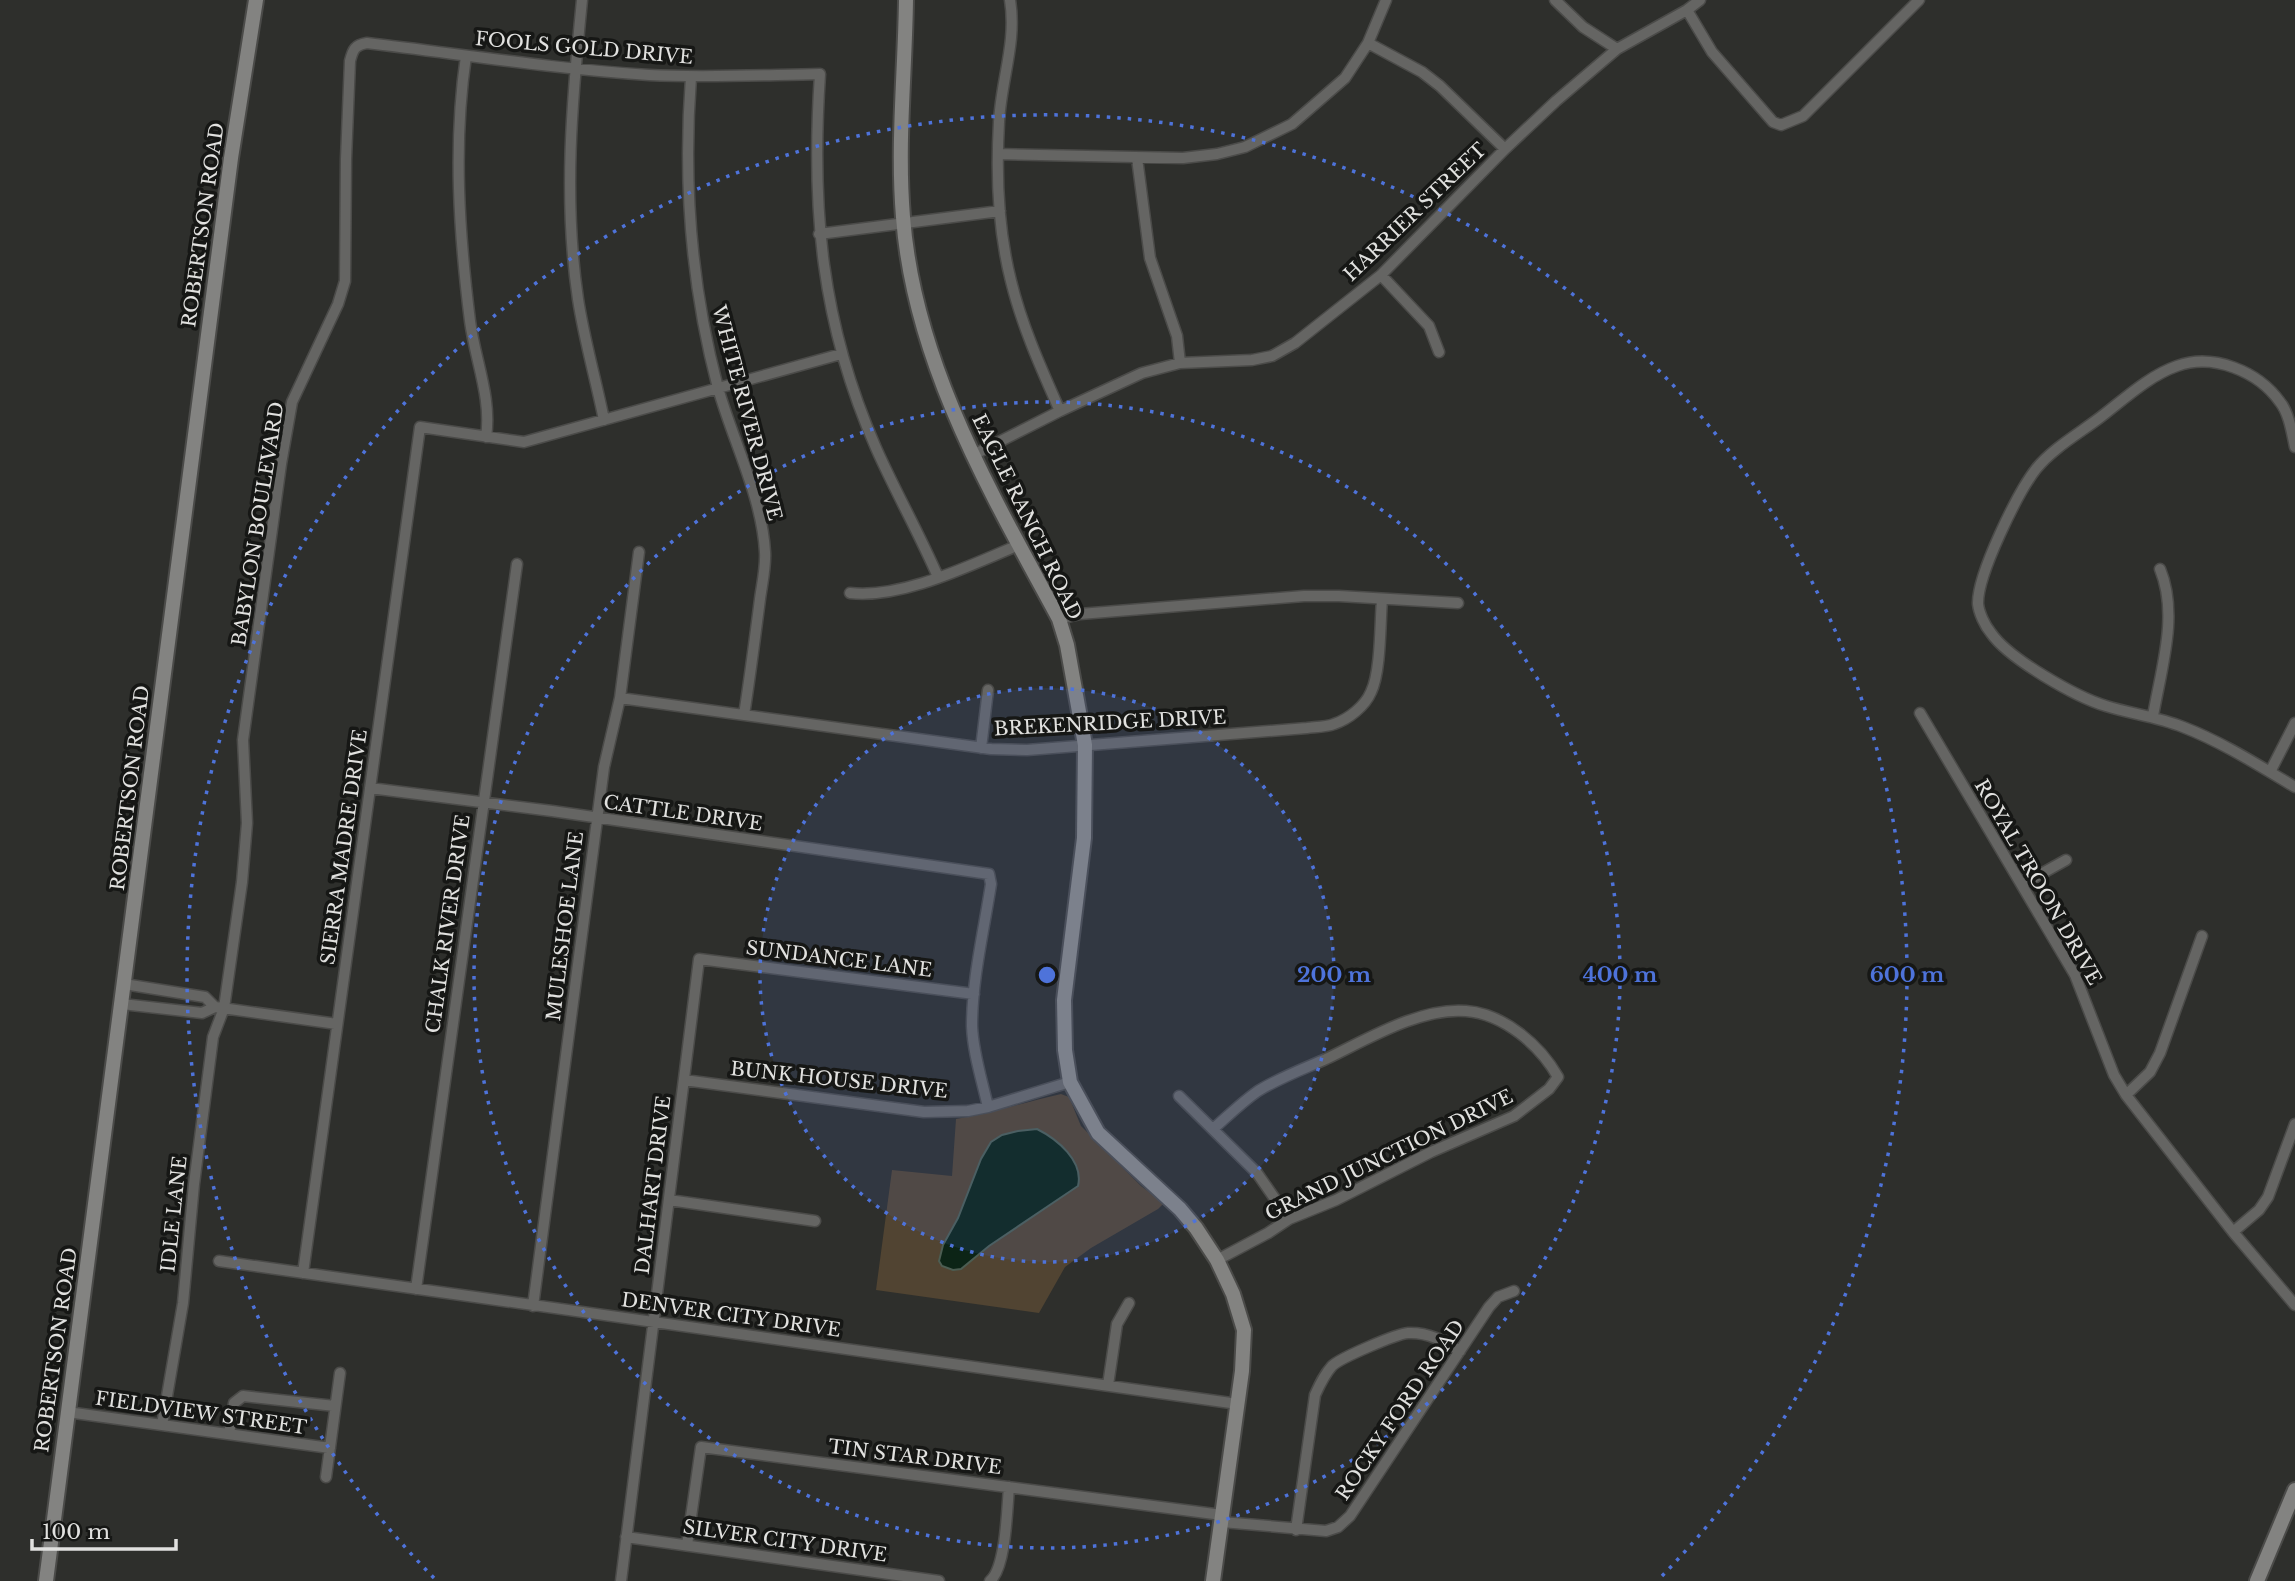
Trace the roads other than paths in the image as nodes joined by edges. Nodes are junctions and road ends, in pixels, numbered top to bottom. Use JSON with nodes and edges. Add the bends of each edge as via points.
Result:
{"nodes":[{"id":1,"x":256,"y":0,"type":"edge"},
{"id":2,"x":906,"y":0,"type":"edge"},
{"id":3,"x":1010,"y":0,"type":"edge"},
{"id":4,"x":1386,"y":0,"type":"edge"},
{"id":5,"x":1555,"y":0,"type":"edge"},
{"id":6,"x":1700,"y":0,"type":"edge"},
{"id":7,"x":1919,"y":0,"type":"edge"},
{"id":8,"x":582,"y":5,"type":"edge"},
{"id":9,"x":1687,"y":10,"type":"junction"},
{"id":10,"x":1368,"y":43,"type":"junction"},
{"id":11,"x":387,"y":46,"type":"joint"},
{"id":12,"x":1617,"y":49,"type":"junction"},
{"id":13,"x":466,"y":56,"type":"junction"},
{"id":14,"x":574,"y":69,"type":"junction"},
{"id":15,"x":691,"y":77,"type":"junction"},
{"id":16,"x":1505,"y":149,"type":"junction"},
{"id":17,"x":998,"y":154,"type":"junction"},
{"id":18,"x":1137,"y":158,"type":"junction"},
{"id":19,"x":1000,"y":211,"type":"junction"},
{"id":20,"x":903,"y":223,"type":"junction"},
{"id":21,"x":819,"y":234,"type":"junction"},
{"id":22,"x":1381,"y":275,"type":"junction"},
{"id":23,"x":1439,"y":352,"type":"dead end"},
{"id":24,"x":841,"y":354,"type":"junction"},
{"id":25,"x":1180,"y":363,"type":"junction"},
{"id":26,"x":719,"y":389,"type":"junction"},
{"id":27,"x":1060,"y":411,"type":"junction"},
{"id":28,"x":604,"y":419,"type":"junction"},
{"id":29,"x":486,"y":437,"type":"junction"},
{"id":30,"x":2295,"y":447,"type":"edge"},
{"id":31,"x":973,"y":455,"type":"junction"},
{"id":32,"x":1019,"y":545,"type":"junction"},
{"id":33,"x":639,"y":552,"type":"dead end"},
{"id":34,"x":517,"y":564,"type":"dead end"},
{"id":35,"x":2160,"y":569,"type":"dead end"},
{"id":36,"x":938,"y":577,"type":"junction"},
{"id":37,"x":850,"y":593,"type":"dead end"},
{"id":38,"x":1382,"y":599,"type":"junction"},
{"id":39,"x":1458,"y":603,"type":"dead end"},
{"id":40,"x":1059,"y":619,"type":"junction"},
{"id":41,"x":988,"y":690,"type":"dead end"},
{"id":42,"x":620,"y":698,"type":"junction"},
{"id":43,"x":1920,"y":713,"type":"dead end"},
{"id":44,"x":744,"y":716,"type":"junction"},
{"id":45,"x":2153,"y":716,"type":"junction"},
{"id":46,"x":2295,"y":723,"type":"edge"},
{"id":47,"x":1085,"y":745,"type":"junction"},
{"id":48,"x":981,"y":748,"type":"junction"},
{"id":49,"x":2270,"y":772,"type":"junction"},
{"id":50,"x":2295,"y":787,"type":"edge"},
{"id":51,"x":370,"y":788,"type":"junction"},
{"id":52,"x":483,"y":802,"type":"junction"},
{"id":53,"x":597,"y":818,"type":"junction"},
{"id":54,"x":2066,"y":860,"type":"dead end"},
{"id":55,"x":2023,"y":884,"type":"junction"},
{"id":56,"x":2202,"y":936,"type":"dead end"},
{"id":57,"x":699,"y":959,"type":"joint"},
{"id":58,"x":124,"y":984,"type":"junction"},
{"id":59,"x":974,"y":994,"type":"junction"},
{"id":60,"x":122,"y":1004,"type":"junction"},
{"id":61,"x":219,"y":1008,"type":"junction"},
{"id":62,"x":337,"y":1024,"type":"junction"},
{"id":63,"x":684,"y":1080,"type":"junction"},
{"id":64,"x":1070,"y":1082,"type":"junction"},
{"id":65,"x":2126,"y":1095,"type":"junction"},
{"id":66,"x":1179,"y":1096,"type":"dead end"},
{"id":67,"x":988,"y":1107,"type":"junction"},
{"id":68,"x":2295,"y":1124,"type":"edge"},
{"id":69,"x":1213,"y":1129,"type":"junction"},
{"id":70,"x":669,"y":1200,"type":"junction"},
{"id":71,"x":1289,"y":1219,"type":"junction"},
{"id":72,"x":816,"y":1221,"type":"dead end"},
{"id":73,"x":2233,"y":1232,"type":"junction"},
{"id":74,"x":1217,"y":1260,"type":"junction"},
{"id":75,"x":219,"y":1261,"type":"dead end"},
{"id":76,"x":303,"y":1273,"type":"junction"},
{"id":77,"x":416,"y":1289,"type":"junction"},
{"id":78,"x":1514,"y":1291,"type":"dead end"},
{"id":79,"x":1129,"y":1303,"type":"dead end"},
{"id":80,"x":2295,"y":1305,"type":"edge"},
{"id":81,"x":533,"y":1306,"type":"junction"},
{"id":82,"x":653,"y":1322,"type":"junction"},
{"id":83,"x":1460,"y":1351,"type":"junction"},
{"id":84,"x":340,"y":1373,"type":"dead end"},
{"id":85,"x":1108,"y":1385,"type":"junction"},
{"id":86,"x":1238,"y":1404,"type":"junction"},
{"id":87,"x":335,"y":1406,"type":"junction"},
{"id":88,"x":67,"y":1412,"type":"junction"},
{"id":89,"x":162,"y":1425,"type":"junction"},
{"id":90,"x":229,"y":1434,"type":"junction"},
{"id":91,"x":330,"y":1448,"type":"junction"},
{"id":92,"x":326,"y":1477,"type":"dead end"},
{"id":93,"x":1009,"y":1488,"type":"junction"},
{"id":94,"x":2295,"y":1490,"type":"edge"},
{"id":95,"x":1222,"y":1518,"type":"junction"},
{"id":96,"x":1297,"y":1530,"type":"junction"},
{"id":97,"x":626,"y":1537,"type":"junction"},
{"id":98,"x":687,"y":1545,"type":"junction"},
{"id":99,"x":46,"y":1581,"type":"edge"},
{"id":100,"x":621,"y":1581,"type":"edge"},
{"id":101,"x":939,"y":1581,"type":"edge"},
{"id":102,"x":990,"y":1581,"type":"edge"},
{"id":103,"x":1213,"y":1581,"type":"edge"},
{"id":104,"x":2257,"y":1581,"type":"edge"}],
"edges":[{"from":1,"to":58,"type":"street","name":"ROBERTSON ROAD","via":[[231,158]]},
{"from":2,"to":20,"type":"street","name":"EAGLE RANCH ROAD","via":[[900,119]]},
{"from":3,"to":17,"type":"street","via":[[1011,52],[999,117]]},
{"from":4,"to":10,"type":"street"},
{"from":5,"to":12,"type":"street","via":[[1583,27]]},
{"from":6,"to":9,"type":"street","name":"HARRIER STREET"},
{"from":7,"to":9,"type":"street","via":[[1803,116],[1781,125],[1773,122],[1712,52]]},
{"from":8,"to":14,"type":"street"},
{"from":9,"to":12,"type":"street","name":"HARRIER STREET"},
{"from":10,"to":16,"type":"street","via":[[1422,72]]},
{"from":10,"to":18,"type":"street","via":[[1345,78],[1292,124],[1268,136],[1217,154]]},
{"from":11,"to":13,"type":"street","name":"FOOLS GOLD DRIVE"},
{"from":11,"to":61,"type":"street","name":"BABYLON BOULEVARD","via":[[357,44],[350,61],[345,281],[292,402],[281,464],[243,740],[247,823],[242,882]]},
{"from":12,"to":16,"type":"street","name":"HARRIER STREET"},
{"from":13,"to":14,"type":"street","name":"FOOLS GOLD DRIVE"},
{"from":13,"to":29,"type":"street","via":[[459,207],[471,326],[489,419]]},
{"from":14,"to":15,"type":"street","name":"FOOLS GOLD DRIVE"},
{"from":14,"to":28,"type":"street","via":[[569,134],[571,223],[578,299]]},
{"from":15,"to":21,"type":"street","name":"FOOLS GOLD DRIVE","via":[[820,74]]},
{"from":15,"to":26,"type":"street","name":"WHITE RIVER DRIVE","via":[[687,131],[692,251]]},
{"from":16,"to":22,"type":"street","name":"HARRIER STREET"},
{"from":17,"to":18,"type":"street"},
{"from":17,"to":19,"type":"street"},
{"from":18,"to":25,"type":"street","via":[[1150,258],[1177,336]]},
{"from":19,"to":20,"type":"street"},
{"from":19,"to":27,"type":"street","via":[[1010,279],[1027,335]]},
{"from":20,"to":21,"type":"street"},
{"from":20,"to":31,"type":"street","name":"EAGLE RANCH ROAD","via":[[926,336],[942,387]]},
{"from":21,"to":24,"type":"street"},
{"from":22,"to":23,"type":"street","via":[[1429,326]]},
{"from":22,"to":25,"type":"street","name":"HARRIER STREET","via":[[1272,356]]},
{"from":24,"to":26,"type":"street"},
{"from":24,"to":36,"type":"street","via":[[876,448]]},
{"from":25,"to":27,"type":"street","name":"HARRIER STREET","via":[[1142,373]]},
{"from":26,"to":28,"type":"street"},
{"from":26,"to":44,"type":"street","name":"WHITE RIVER DRIVE","via":[[760,517],[765,554]]},
{"from":27,"to":31,"type":"street","name":"HARRIER STREET"},
{"from":28,"to":29,"type":"street","via":[[524,442]]},
{"from":29,"to":51,"type":"street","name":"SIERRA MADRE DRIVE","via":[[420,427]]},
{"from":30,"to":45,"type":"street","via":[[2281,403],[2265,387],[2250,374],[2204,360],[2177,366],[2152,379],[2063,445],[2037,468],[2014,505],[1980,592],[1978,604],[1990,633],[2011,653],[2078,694],[2108,707]]},
{"from":31,"to":32,"type":"street","name":"EAGLE RANCH ROAD"},
{"from":32,"to":36,"type":"street"},
{"from":32,"to":40,"type":"street","name":"EAGLE RANCH ROAD"},
{"from":33,"to":42,"type":"street","name":"MULESHOE LANE"},
{"from":34,"to":52,"type":"street","name":"CHALK RIVER DRIVE"},
{"from":35,"to":45,"type":"street","via":[[2167,586],[2169,624]]},
{"from":36,"to":37,"type":"street","via":[[883,593]]},
{"from":38,"to":39,"type":"street"},
{"from":38,"to":40,"type":"street","via":[[1304,596]]},
{"from":38,"to":47,"type":"street","name":"BREKENRIDGE DRIVE","via":[[1372,691],[1362,706],[1334,724]]},
{"from":40,"to":47,"type":"street","name":"EAGLE RANCH ROAD"},
{"from":41,"to":48,"type":"street"},
{"from":42,"to":44,"type":"street","name":"BREKENRIDGE DRIVE"},
{"from":42,"to":53,"type":"street","name":"MULESHOE LANE"},
{"from":43,"to":55,"type":"street","name":"ROYAL TROON DRIVE"},
{"from":44,"to":48,"type":"street","name":"BREKENRIDGE DRIVE"},
{"from":45,"to":49,"type":"street","via":[[2212,739]]},
{"from":46,"to":49,"type":"street"},
{"from":47,"to":48,"type":"street","name":"BREKENRIDGE DRIVE"},
{"from":47,"to":64,"type":"street","name":"EAGLE RANCH ROAD","via":[[1084,838],[1064,1000]]},
{"from":49,"to":50,"type":"street"},
{"from":51,"to":52,"type":"street","name":"CATTLE DRIVE"},
{"from":51,"to":62,"type":"street","name":"SIERRA MADRE DRIVE"},
{"from":52,"to":53,"type":"street","name":"CATTLE DRIVE"},
{"from":52,"to":77,"type":"street","name":"CHALK RIVER DRIVE"},
{"from":53,"to":59,"type":"street","name":"CATTLE DRIVE","via":[[984,872],[991,884]]},
{"from":53,"to":81,"type":"street","name":"MULESHOE LANE"},
{"from":54,"to":55,"type":"street"},
{"from":55,"to":65,"type":"street","name":"ROYAL TROON DRIVE","via":[[2080,985]]},
{"from":56,"to":65,"type":"street","via":[[2160,1053],[2150,1072]]},
{"from":57,"to":59,"type":"street","name":"SUNDANCE LANE"},
{"from":57,"to":63,"type":"street","name":"DALHART DRIVE"},
{"from":58,"to":60,"type":"street","name":"ROBERTSON ROAD"},
{"from":58,"to":61,"type":"street","via":[[205,998]]},
{"from":59,"to":67,"type":"street","via":[[974,1046]]},
{"from":60,"to":61,"type":"street","via":[[202,1013]]},
{"from":60,"to":88,"type":"street","name":"ROBERTSON ROAD"},
{"from":61,"to":62,"type":"street"},
{"from":61,"to":89,"type":"street","name":"IDLE LANE","via":[[183,1303]]},
{"from":62,"to":76,"type":"street","name":"SIERRA MADRE DRIVE"},
{"from":63,"to":67,"type":"street","name":"BUNK HOUSE DRIVE","via":[[923,1112]]},
{"from":63,"to":70,"type":"street","name":"DALHART DRIVE"},
{"from":64,"to":67,"type":"street","name":"BUNK HOUSE DRIVE"},
{"from":64,"to":74,"type":"street","name":"EAGLE RANCH ROAD","via":[[1098,1133],[1180,1209]]},
{"from":65,"to":73,"type":"street","name":"ROYAL TROON DRIVE"},
{"from":66,"to":69,"type":"street"},
{"from":68,"to":73,"type":"street","via":[[2268,1197]]},
{"from":69,"to":71,"type":"street","via":[[1257,1173]]},
{"from":69,"to":71,"type":"street","name":"GRAND JUNCTION DRIVE","via":[[1271,1084],[1442,1011],[1467,1011],[1511,1027],[1563,1078],[1514,1116]]},
{"from":70,"to":72,"type":"street"},
{"from":70,"to":82,"type":"street","name":"DALHART DRIVE"},
{"from":71,"to":74,"type":"street","name":"GRAND JUNCTION DRIVE"},
{"from":73,"to":80,"type":"street","name":"ROYAL TROON DRIVE"},
{"from":74,"to":86,"type":"street","name":"EAGLE RANCH ROAD","via":[[1244,1330]]},
{"from":75,"to":76,"type":"street","name":"DENVER CITY DRIVE"},
{"from":76,"to":77,"type":"street","name":"DENVER CITY DRIVE"},
{"from":77,"to":81,"type":"street","name":"DENVER CITY DRIVE"},
{"from":78,"to":83,"type":"street","name":"ROCKY FORD ROAD","via":[[1498,1297],[1489,1307]]},
{"from":79,"to":85,"type":"street","via":[[1117,1324]]},
{"from":81,"to":82,"type":"street","name":"DENVER CITY DRIVE"},
{"from":82,"to":85,"type":"street","name":"DENVER CITY DRIVE"},
{"from":82,"to":97,"type":"street","name":"DALHART DRIVE"},
{"from":83,"to":96,"type":"street","name":"ROCKY FORD ROAD","via":[[1350,1516],[1326,1531]]},
{"from":83,"to":96,"type":"street","via":[[1439,1337],[1409,1333],[1334,1364],[1315,1395]]},
{"from":84,"to":87,"type":"street"},
{"from":85,"to":86,"type":"street","name":"DENVER CITY DRIVE"},
{"from":86,"to":95,"type":"street","name":"EAGLE RANCH ROAD"},
{"from":87,"to":90,"type":"street","via":[[243,1396],[234,1403]]},
{"from":87,"to":91,"type":"street"},
{"from":88,"to":89,"type":"street","name":"FIELDVIEW STREET"},
{"from":88,"to":99,"type":"street","name":"ROBERTSON ROAD"},
{"from":89,"to":90,"type":"street","name":"FIELDVIEW STREET"},
{"from":90,"to":91,"type":"street","name":"FIELDVIEW STREET"},
{"from":91,"to":92,"type":"street"},
{"from":93,"to":95,"type":"street","name":"TIN STAR DRIVE"},
{"from":93,"to":98,"type":"street","name":"TIN STAR DRIVE","via":[[701,1447]]},
{"from":93,"to":102,"type":"street","via":[[1000,1564]]},
{"from":94,"to":104,"type":"street"},
{"from":95,"to":96,"type":"street","name":"ROCKY FORD ROAD"},
{"from":95,"to":103,"type":"street","name":"EAGLE RANCH ROAD"},
{"from":97,"to":98,"type":"street","name":"SILVER CITY DRIVE"},
{"from":97,"to":100,"type":"street","name":"DALHART DRIVE"},
{"from":98,"to":101,"type":"street","name":"SILVER CITY DRIVE"}]}
